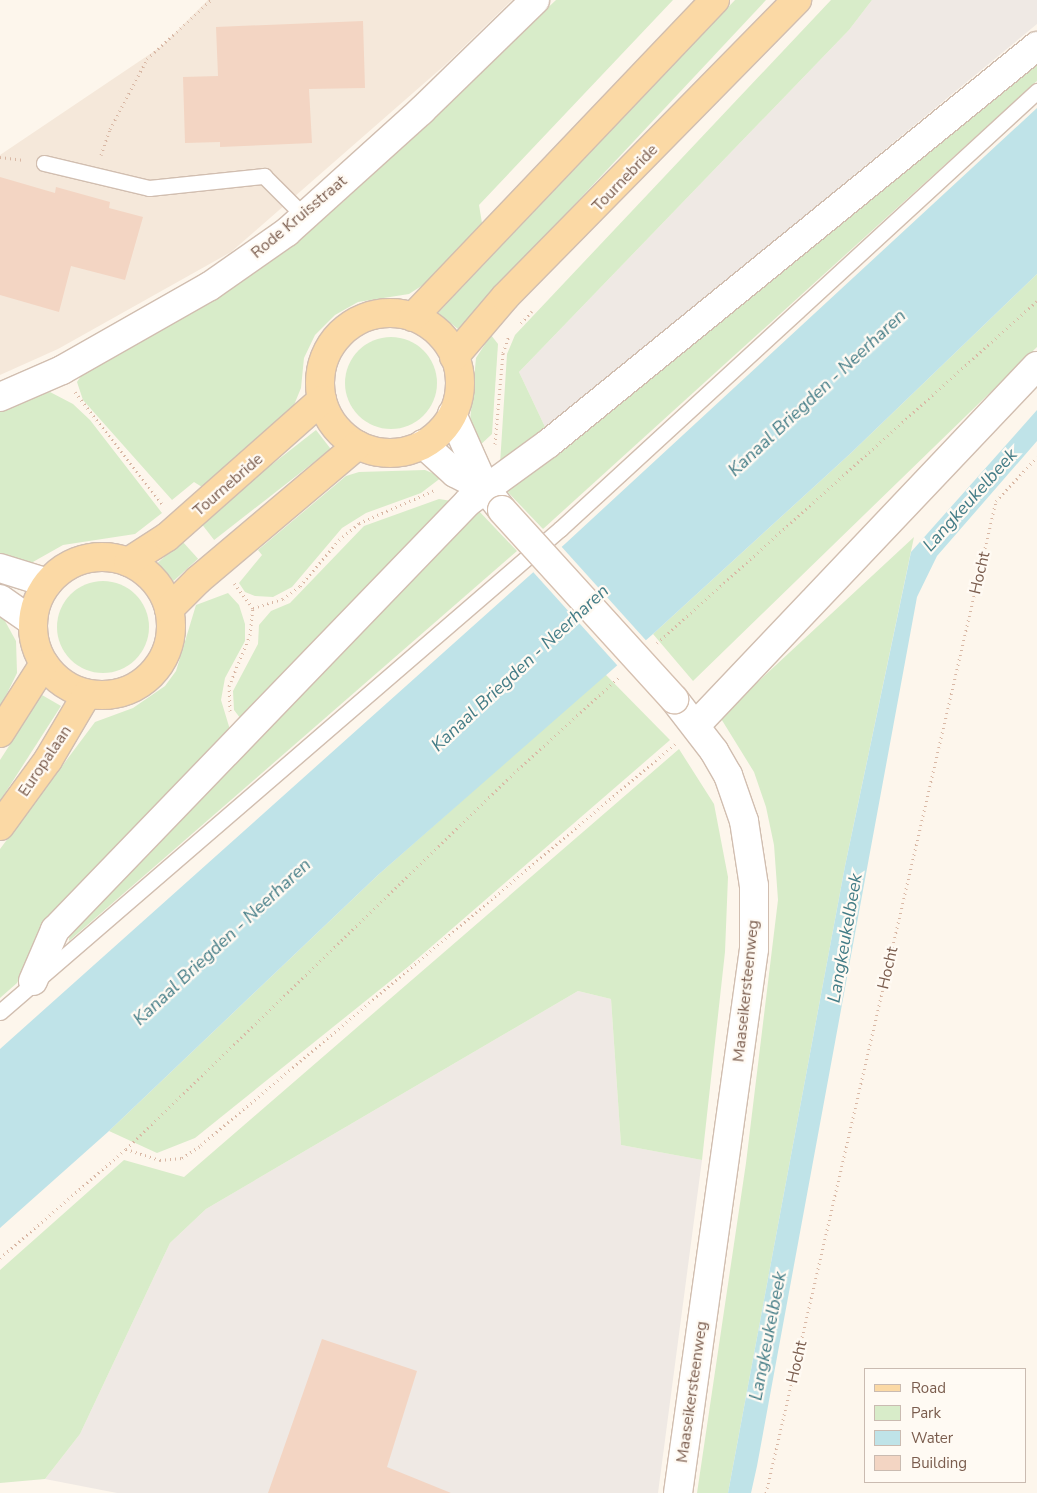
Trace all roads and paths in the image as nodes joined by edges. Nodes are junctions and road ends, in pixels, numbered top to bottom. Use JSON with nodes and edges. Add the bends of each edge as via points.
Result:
{"nodes":[{"id":1,"x":211,"y":0,"type":"edge"},
{"id":2,"x":535,"y":0,"type":"edge"},
{"id":3,"x":715,"y":0,"type":"edge"},
{"id":4,"x":797,"y":0,"type":"edge"},
{"id":5,"x":1037,"y":46,"type":"edge"},
{"id":6,"x":1037,"y":91,"type":"edge"},
{"id":7,"x":44,"y":163,"type":"dead end"},
{"id":8,"x":95,"y":175,"type":"junction"},
{"id":9,"x":304,"y":216,"type":"junction"},
{"id":10,"x":1037,"y":301,"type":"edge"},
{"id":11,"x":540,"y":302,"type":"dead end"},
{"id":12,"x":413,"y":318,"type":"junction"},
{"id":13,"x":454,"y":357,"type":"junction"},
{"id":14,"x":1037,"y":366,"type":"edge"},
{"id":15,"x":62,"y":370,"type":"junction"},
{"id":16,"x":0,"y":396,"type":"edge"},
{"id":17,"x":322,"y":400,"type":"junction"},
{"id":18,"x":452,"y":414,"type":"junction"},
{"id":19,"x":423,"y":444,"type":"junction"},
{"id":20,"x":358,"y":445,"type":"junction"},
{"id":21,"x":1037,"y":457,"type":"edge"},
{"id":22,"x":475,"y":459,"type":"junction"},
{"id":23,"x":485,"y":488,"type":"junction"},
{"id":24,"x":166,"y":508,"type":"dead end"},
{"id":25,"x":128,"y":562,"type":"junction"},
{"id":26,"x":0,"y":568,"type":"edge"},
{"id":27,"x":48,"y":583,"type":"junction"},
{"id":28,"x":234,"y":583,"type":"dead end"},
{"id":29,"x":0,"y":600,"type":"edge"},
{"id":30,"x":253,"y":608,"type":"junction"},
{"id":31,"x":169,"y":609,"type":"junction"},
{"id":32,"x":33,"y":622,"type":"junction"},
{"id":33,"x":649,"y":651,"type":"dead end"},
{"id":34,"x":44,"y":664,"type":"junction"},
{"id":35,"x":628,"y":670,"type":"dead end"},
{"id":36,"x":87,"y":694,"type":"junction"},
{"id":37,"x":696,"y":726,"type":"junction"},
{"id":38,"x":247,"y":732,"type":"junction"},
{"id":39,"x":0,"y":733,"type":"edge"},
{"id":40,"x":0,"y":826,"type":"edge"},
{"id":41,"x":33,"y":981,"type":"junction"},
{"id":42,"x":0,"y":1012,"type":"edge"},
{"id":43,"x":126,"y":1149,"type":"junction"},
{"id":44,"x":0,"y":1258,"type":"edge"},
{"id":45,"x":678,"y":1493,"type":"edge"},
{"id":46,"x":766,"y":1493,"type":"edge"}],
"edges":[{"from":1,"to":8,"type":"path","via":[[146,59],[110,129]]},
{"from":2,"to":9,"type":"street","name":"Rode Kruisstraat","via":[[420,111]]},
{"from":3,"to":12,"type":"main road"},
{"from":4,"to":13,"type":"main road","name":"Tournebride","via":[[505,296]]},
{"from":5,"to":23,"type":"street","via":[[549,443]]},
{"from":6,"to":41,"type":"lane","via":[[560,528]]},
{"from":7,"to":8,"type":"lane"},
{"from":8,"to":9,"type":"lane","via":[[149,188],[264,176]]},
{"from":9,"to":15,"type":"street","name":"Rode Kruisstraat","via":[[210,286]]},
{"from":10,"to":33,"type":"path"},
{"from":11,"to":22,"type":"path","via":[[507,338]]},
{"from":12,"to":13,"type":"main road","via":[[437,332]]},
{"from":12,"to":17,"type":"main road","via":[[391,313],[371,316],[341,333],[321,370]]},
{"from":13,"to":18,"type":"main road","via":[[460,385]]},
{"from":14,"to":37,"type":"street"},
{"from":15,"to":16,"type":"street","name":"Rode Kruisstraat"},
{"from":15,"to":24,"type":"path","via":[[83,408]]},
{"from":17,"to":20,"type":"main road","via":[[338,431]]},
{"from":17,"to":25,"type":"main road","name":"Tournebride","via":[[167,538]]},
{"from":18,"to":19,"type":"main road"},
{"from":18,"to":22,"type":"street"},
{"from":19,"to":20,"type":"main road","via":[[387,453]]},
{"from":19,"to":22,"type":"street","name":"Maaseikersteenweg"},
{"from":20,"to":31,"type":"main road","via":[[198,580]]},
{"from":21,"to":46,"type":"path","name":"Hocht","via":[[996,501]]},
{"from":22,"to":23,"type":"street","name":"Maaseikersteenweg"},
{"from":22,"to":30,"type":"path","via":[[434,491],[360,523],[339,540],[300,586],[283,599]]},
{"from":23,"to":37,"type":"street","name":"Maaseikersteenweg","bridge":true},
{"from":23,"to":38,"type":"street"},
{"from":25,"to":27,"type":"main road","via":[[89,558],[65,568]]},
{"from":25,"to":31,"type":"main road","via":[[159,587]]},
{"from":26,"to":27,"type":"street"},
{"from":27,"to":32,"type":"main road","via":[[36,605]]},
{"from":28,"to":30,"type":"path"},
{"from":29,"to":32,"type":"street"},
{"from":30,"to":38,"type":"path","via":[[250,635],[229,686],[227,702],[232,718]]},
{"from":31,"to":36,"type":"main road","via":[[170,642],[152,674],[125,692]]},
{"from":32,"to":34,"type":"main road","via":[[33,637]]},
{"from":34,"to":36,"type":"main road","via":[[69,688]]},
{"from":34,"to":39,"type":"main road"},
{"from":35,"to":43,"type":"path","via":[[514,773]]},
{"from":36,"to":40,"type":"main road","name":"Europalaan","via":[[48,760]]},
{"from":37,"to":43,"type":"path","via":[[201,1145],[182,1158],[160,1160]]},
{"from":37,"to":45,"type":"street","name":"Maaseikersteenweg","via":[[714,751],[737,797],[750,851],[754,949]]},
{"from":38,"to":41,"type":"street","via":[[55,930]]},
{"from":41,"to":42,"type":"lane"},
{"from":43,"to":44,"type":"path"}]}
